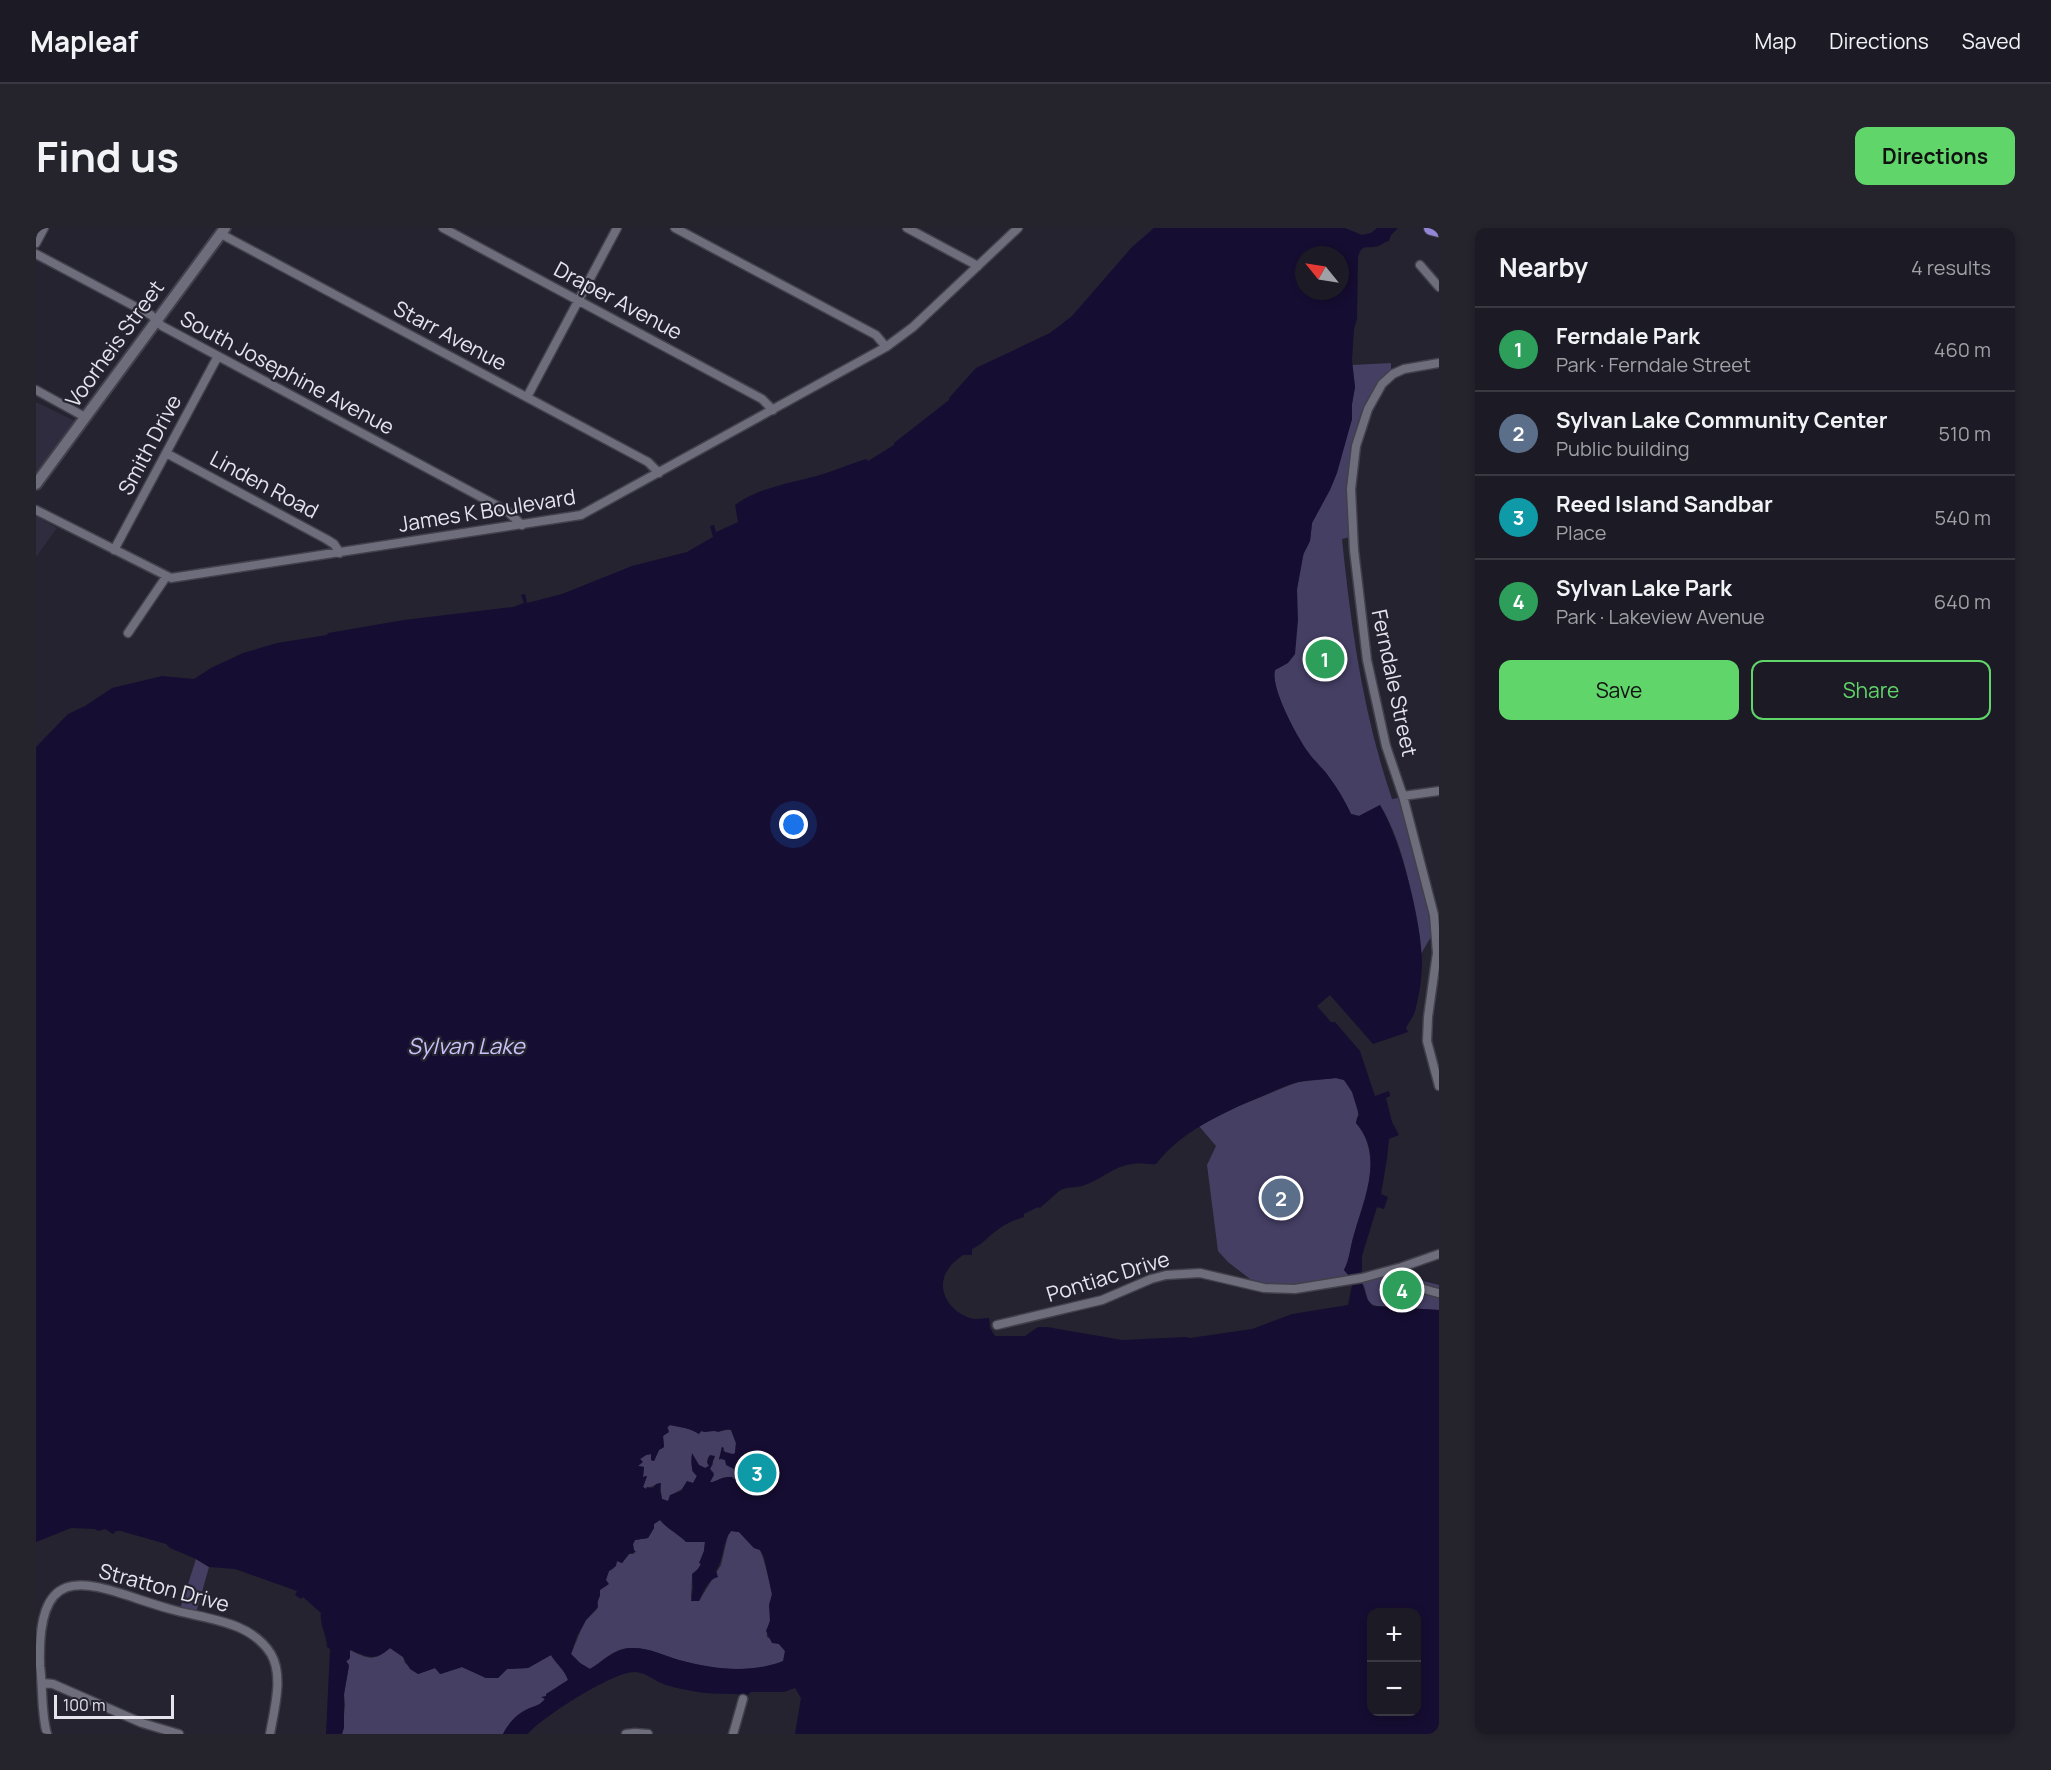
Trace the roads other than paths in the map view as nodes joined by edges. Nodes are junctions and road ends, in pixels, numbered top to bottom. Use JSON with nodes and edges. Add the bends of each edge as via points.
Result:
{"nodes":[{"id":1,"x":44,"y":228,"type":"edge"},
{"id":2,"x":443,"y":228,"type":"edge"},
{"id":3,"x":617,"y":228,"type":"edge"},
{"id":4,"x":675,"y":228,"type":"edge"},
{"id":5,"x":908,"y":228,"type":"edge"},
{"id":6,"x":1018,"y":228,"type":"edge"},
{"id":7,"x":1431,"y":228,"type":"edge"},
{"id":8,"x":1439,"y":230,"type":"edge"},
{"id":9,"x":223,"y":231,"type":"edge"},
{"id":10,"x":36,"y":243,"type":"edge"},
{"id":11,"x":36,"y":254,"type":"edge"},
{"id":12,"x":1420,"y":265,"type":"dead end"},
{"id":13,"x":978,"y":266,"type":"junction"},
{"id":14,"x":1439,"y":287,"type":"edge"},
{"id":15,"x":578,"y":301,"type":"junction"},
{"id":16,"x":157,"y":321,"type":"junction"},
{"id":17,"x":886,"y":347,"type":"junction"},
{"id":18,"x":218,"y":356,"type":"junction"},
{"id":19,"x":1439,"y":363,"type":"edge"},
{"id":20,"x":36,"y":390,"type":"edge"},
{"id":21,"x":527,"y":397,"type":"junction"},
{"id":22,"x":773,"y":410,"type":"junction"},
{"id":23,"x":85,"y":417,"type":"junction"},
{"id":24,"x":166,"y":453,"type":"junction"},
{"id":25,"x":659,"y":473,"type":"junction"},
{"id":26,"x":36,"y":484,"type":"edge"},
{"id":27,"x":36,"y":510,"type":"edge"},
{"id":28,"x":522,"y":525,"type":"junction"},
{"id":29,"x":114,"y":550,"type":"junction"},
{"id":30,"x":340,"y":553,"type":"junction"},
{"id":31,"x":166,"y":577,"type":"junction"},
{"id":32,"x":128,"y":633,"type":"dead end"},
{"id":33,"x":1439,"y":791,"type":"edge"},
{"id":34,"x":1403,"y":796,"type":"junction"},
{"id":35,"x":1439,"y":1086,"type":"edge"},
{"id":36,"x":1439,"y":1254,"type":"edge"},
{"id":37,"x":1402,"y":1267,"type":"junction"},
{"id":38,"x":1439,"y":1293,"type":"edge"},
{"id":39,"x":997,"y":1325,"type":"dead end"},
{"id":40,"x":43,"y":1683,"type":"junction"},
{"id":41,"x":743,"y":1699,"type":"dead end"},
{"id":42,"x":47,"y":1734,"type":"edge"},
{"id":43,"x":179,"y":1734,"type":"edge"},
{"id":44,"x":270,"y":1734,"type":"edge"},
{"id":45,"x":626,"y":1734,"type":"edge"},
{"id":46,"x":648,"y":1734,"type":"edge"},
{"id":47,"x":733,"y":1734,"type":"edge"}],
"edges":[{"from":1,"to":10,"type":"street"},
{"from":2,"to":15,"type":"street","name":"Draper Avenue"},
{"from":3,"to":15,"type":"street"},
{"from":4,"to":17,"type":"street","via":[[876,335]]},
{"from":5,"to":13,"type":"street"},
{"from":6,"to":13,"type":"street","name":"James K Boulevard"},
{"from":7,"to":8,"type":"highway"},
{"from":9,"to":16,"type":"street","name":"Voorheis Street"},
{"from":9,"to":21,"type":"street","name":"Starr Avenue"},
{"from":11,"to":16,"type":"street","name":"South Josephine Avenue"},
{"from":12,"to":14,"type":"street"},
{"from":13,"to":17,"type":"street","name":"James K Boulevard"},
{"from":15,"to":21,"type":"street"},
{"from":15,"to":22,"type":"street","name":"Draper Avenue","via":[[762,399]]},
{"from":16,"to":18,"type":"street","name":"South Josephine Avenue"},
{"from":16,"to":23,"type":"street","name":"Voorheis Street"},
{"from":17,"to":22,"type":"street","name":"James K Boulevard"},
{"from":18,"to":24,"type":"street","name":"Smith Drive"},
{"from":18,"to":28,"type":"street","name":"South Josephine Avenue","via":[[507,511]]},
{"from":19,"to":34,"type":"street","name":"Ferndale Street","via":[[1404,369],[1382,384],[1368,409],[1353,467],[1354,550],[1367,660],[1386,746]]},
{"from":20,"to":23,"type":"street"},
{"from":21,"to":25,"type":"street","name":"Starr Avenue","via":[[648,462]]},
{"from":22,"to":25,"type":"street","name":"James K Boulevard"},
{"from":23,"to":26,"type":"street","name":"Voorheis Street"},
{"from":24,"to":29,"type":"street","name":"Smith Drive"},
{"from":24,"to":30,"type":"street","name":"Linden Road","via":[[326,539]]},
{"from":25,"to":28,"type":"street","name":"James K Boulevard","via":[[584,515]]},
{"from":27,"to":29,"type":"street"},
{"from":28,"to":30,"type":"street","name":"James K Boulevard"},
{"from":29,"to":31,"type":"street"},
{"from":30,"to":31,"type":"street","name":"James K Boulevard"},
{"from":31,"to":32,"type":"street"},
{"from":33,"to":34,"type":"street"},
{"from":34,"to":35,"type":"street","name":"Ferndale Street","via":[[1437,933],[1427,1041]]},
{"from":36,"to":37,"type":"street","name":"Pontiac Drive"},
{"from":37,"to":38,"type":"street","via":[[1418,1288]]},
{"from":37,"to":39,"type":"street","name":"Pontiac Drive","via":[[1362,1278],[1278,1290],[1205,1274],[1176,1274],[1151,1279],[1090,1303]]},
{"from":40,"to":42,"type":"street","name":"Stratton Drive"},
{"from":40,"to":43,"type":"street"},
{"from":40,"to":44,"type":"street","name":"Stratton Drive","via":[[40,1610],[53,1592],[69,1585],[95,1586],[247,1630],[270,1651],[276,1663]]},
{"from":41,"to":47,"type":"street"},
{"from":45,"to":46,"type":"street"}]}
